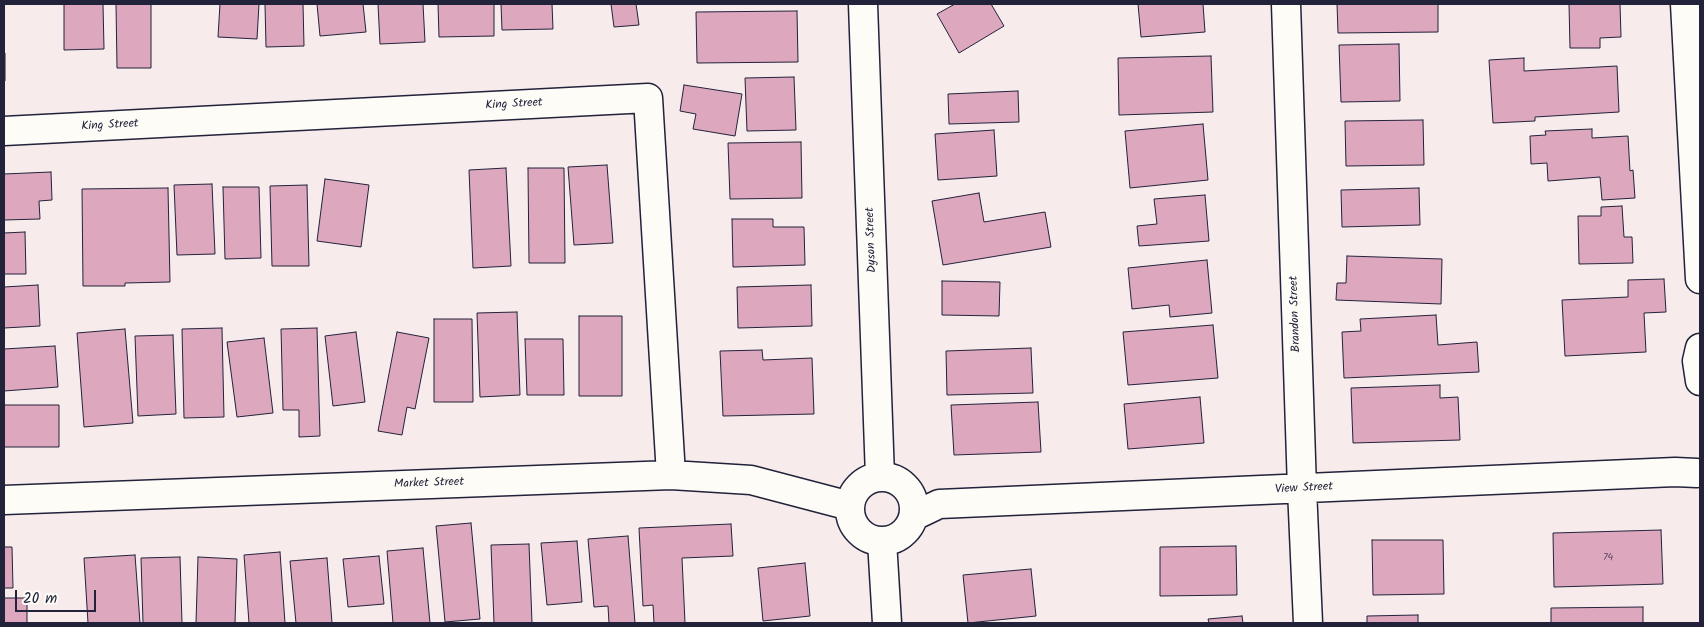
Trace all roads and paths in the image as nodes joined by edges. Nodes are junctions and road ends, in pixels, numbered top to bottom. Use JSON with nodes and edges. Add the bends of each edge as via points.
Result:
{"nodes":[{"id":1,"x":863,"y":4,"type":"edge"},
{"id":2,"x":1286,"y":4,"type":"edge"},
{"id":3,"x":1686,"y":4,"type":"edge"},
{"id":4,"x":4,"y":131,"type":"edge"},
{"id":5,"x":1700,"y":279,"type":"edge"},
{"id":6,"x":1700,"y":348,"type":"edge"},
{"id":7,"x":1700,"y":381,"type":"edge"},
{"id":8,"x":671,"y":475,"type":"junction"},
{"id":9,"x":880,"y":477,"type":"junction"},
{"id":10,"x":1699,"y":477,"type":"edge"},
{"id":11,"x":1302,"y":489,"type":"junction"},
{"id":12,"x":4,"y":500,"type":"edge"},
{"id":13,"x":850,"y":506,"type":"junction"},
{"id":14,"x":914,"y":516,"type":"junction"},
{"id":15,"x":882,"y":541,"type":"junction"},
{"id":16,"x":887,"y":623,"type":"edge"},
{"id":17,"x":1308,"y":623,"type":"edge"}],
"edges":[{"from":1,"to":9,"type":"street","name":"Dyson Street"},
{"from":2,"to":11,"type":"street","name":"Brandon Street"},
{"from":3,"to":5,"type":"street"},
{"from":4,"to":8,"type":"street","name":"King Street","via":[[648,98]]},
{"from":6,"to":7,"type":"street","via":[[1697,361]]},
{"from":8,"to":12,"type":"street","name":"Market Street"},
{"from":8,"to":13,"type":"street","name":"Market Street","via":[[751,480]]},
{"from":9,"to":13,"type":"street","via":[[866,481],[855,492]]},
{"from":9,"to":14,"type":"street","via":[[900,482],[913,498]]},
{"from":10,"to":11,"type":"street","name":"View Street","via":[[1665,473]]},
{"from":11,"to":14,"type":"street","name":"View Street","via":[[939,504]]},
{"from":11,"to":17,"type":"street","name":"Brandon Street"},
{"from":13,"to":15,"type":"street","via":[[852,521],[865,536]]},
{"from":14,"to":15,"type":"street","via":[[907,529],[894,539]]},
{"from":15,"to":16,"type":"street"}]}
